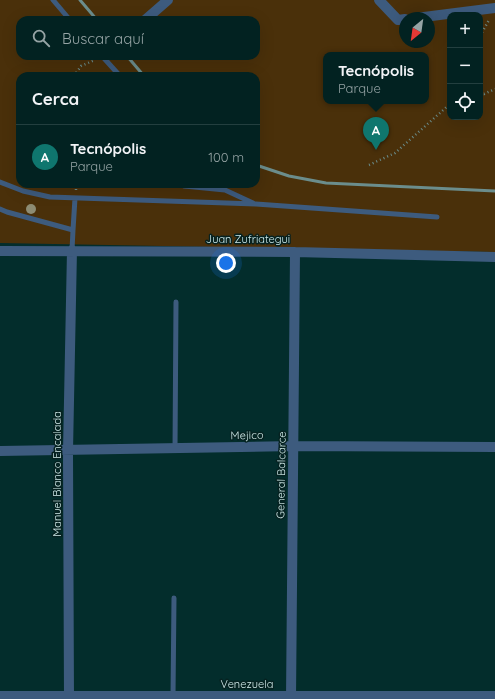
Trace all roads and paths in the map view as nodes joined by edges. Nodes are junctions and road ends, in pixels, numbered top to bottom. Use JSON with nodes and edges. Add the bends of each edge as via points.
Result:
{"nodes":[{"id":1,"x":53,"y":0,"type":"edge"},
{"id":2,"x":168,"y":0,"type":"edge"},
{"id":3,"x":379,"y":0,"type":"edge"},
{"id":4,"x":493,"y":12,"type":"edge"},
{"id":5,"x":67,"y":16,"type":"edge"},
{"id":6,"x":150,"y":16,"type":"edge"},
{"id":7,"x":435,"y":17,"type":"edge"},
{"id":8,"x":399,"y":20,"type":"edge"},
{"id":9,"x":483,"y":30,"type":"edge"},
{"id":10,"x":94,"y":60,"type":"edge"},
{"id":11,"x":106,"y":60,"type":"edge"},
{"id":12,"x":77,"y":72,"type":"edge"},
{"id":13,"x":116,"y":72,"type":"edge"},
{"id":14,"x":495,"y":89,"type":"edge"},
{"id":15,"x":483,"y":94,"type":"edge"},
{"id":16,"x":447,"y":107,"type":"edge"},
{"id":17,"x":369,"y":165,"type":"dead end"},
{"id":18,"x":0,"y":182,"type":"edge"},
{"id":19,"x":204,"y":188,"type":"edge"},
{"id":20,"x":75,"y":198,"type":"junction"},
{"id":21,"x":256,"y":204,"type":"junction"},
{"id":22,"x":0,"y":209,"type":"edge"},
{"id":23,"x":437,"y":217,"type":"dead end"},
{"id":24,"x":73,"y":230,"type":"junction"},
{"id":25,"x":72,"y":250,"type":"junction"},
{"id":26,"x":0,"y":251,"type":"edge"},
{"id":27,"x":295,"y":252,"type":"junction"},
{"id":28,"x":495,"y":257,"type":"edge"},
{"id":29,"x":176,"y":302,"type":"dead end"},
{"id":30,"x":294,"y":446,"type":"junction"},
{"id":31,"x":495,"y":447,"type":"edge"},
{"id":32,"x":175,"y":449,"type":"junction"},
{"id":33,"x":0,"y":451,"type":"edge"},
{"id":34,"x":68,"y":451,"type":"junction"},
{"id":35,"x":174,"y":598,"type":"dead end"},
{"id":36,"x":0,"y":696,"type":"edge"},
{"id":37,"x":173,"y":696,"type":"junction"},
{"id":38,"x":495,"y":696,"type":"edge"},
{"id":39,"x":291,"y":697,"type":"edge"},
{"id":40,"x":69,"y":698,"type":"edge"}],
"edges":[{"from":1,"to":5,"type":"lane"},
{"from":2,"to":6,"type":"street"},
{"from":3,"to":8,"type":"street"},
{"from":4,"to":7,"type":"street"},
{"from":4,"to":9,"type":"path"},
{"from":10,"to":12,"type":"path","via":[[81,66]]},
{"from":11,"to":13,"type":"lane"},
{"from":14,"to":15,"type":"path"},
{"from":16,"to":17,"type":"path","via":[[395,153]]},
{"from":18,"to":20,"type":"lane","via":[[23,191],[50,197]]},
{"from":19,"to":21,"type":"lane","via":[[225,190]]},
{"from":20,"to":21,"type":"lane"},
{"from":20,"to":24,"type":"lane"},
{"from":21,"to":23,"type":"lane"},
{"from":22,"to":24,"type":"lane"},
{"from":24,"to":25,"type":"lane"},
{"from":25,"to":26,"type":"street","name":"Juan Zufriategui"},
{"from":25,"to":27,"type":"street","name":"Juan Zufriategui"},
{"from":25,"to":34,"type":"street","name":"Manuel Blanco Encalada"},
{"from":27,"to":28,"type":"street","name":"Juan Zufriategui"},
{"from":27,"to":30,"type":"street","name":"General Balcarce"},
{"from":29,"to":32,"type":"lane"},
{"from":30,"to":31,"type":"street","name":"Mejico"},
{"from":30,"to":32,"type":"street","name":"Mejico"},
{"from":30,"to":39,"type":"street","name":"General Balcarce"},
{"from":32,"to":34,"type":"street","name":"Mejico"},
{"from":33,"to":34,"type":"street","name":"Mejico"},
{"from":34,"to":40,"type":"street","name":"Manuel Blanco Encalada"},
{"from":35,"to":37,"type":"lane"},
{"from":36,"to":40,"type":"street","name":"Venezuela"},
{"from":37,"to":39,"type":"street","name":"Venezuela"},
{"from":37,"to":40,"type":"street","name":"Venezuela"},
{"from":38,"to":39,"type":"street","name":"Venezuela"}]}
